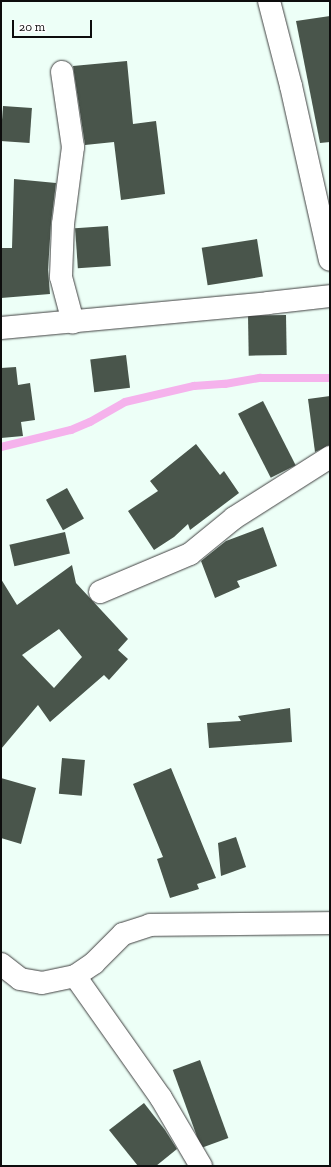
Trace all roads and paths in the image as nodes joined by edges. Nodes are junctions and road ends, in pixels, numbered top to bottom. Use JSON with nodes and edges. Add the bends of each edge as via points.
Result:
{"nodes":[{"id":1,"x":269,"y":1,"type":"edge"},
{"id":2,"x":62,"y":72,"type":"dead end"},
{"id":3,"x":327,"y":236,"type":"edge"},
{"id":4,"x":330,"y":260,"type":"edge"},
{"id":5,"x":330,"y":296,"type":"edge"},
{"id":6,"x":73,"y":322,"type":"junction"},
{"id":7,"x":1,"y":328,"type":"edge"},
{"id":8,"x":330,"y":457,"type":"edge"},
{"id":9,"x":100,"y":592,"type":"dead end"},
{"id":10,"x":330,"y":923,"type":"edge"},
{"id":11,"x":1,"y":964,"type":"edge"},
{"id":12,"x":75,"y":976,"type":"junction"},
{"id":13,"x":201,"y":1166,"type":"edge"}],
"edges":[{"from":1,"to":3,"type":"street"},
{"from":2,"to":6,"type":"street","via":[[73,147],[63,224],[61,277]]},
{"from":3,"to":4,"type":"street"},
{"from":5,"to":6,"type":"street"},
{"from":6,"to":7,"type":"street"},
{"from":8,"to":9,"type":"street","via":[[234,518],[190,554]]},
{"from":10,"to":12,"type":"street","via":[[150,925],[124,934],[94,963]]},
{"from":11,"to":12,"type":"street","via":[[20,979],[42,983]]},
{"from":12,"to":13,"type":"street","via":[[161,1098]]}]}
